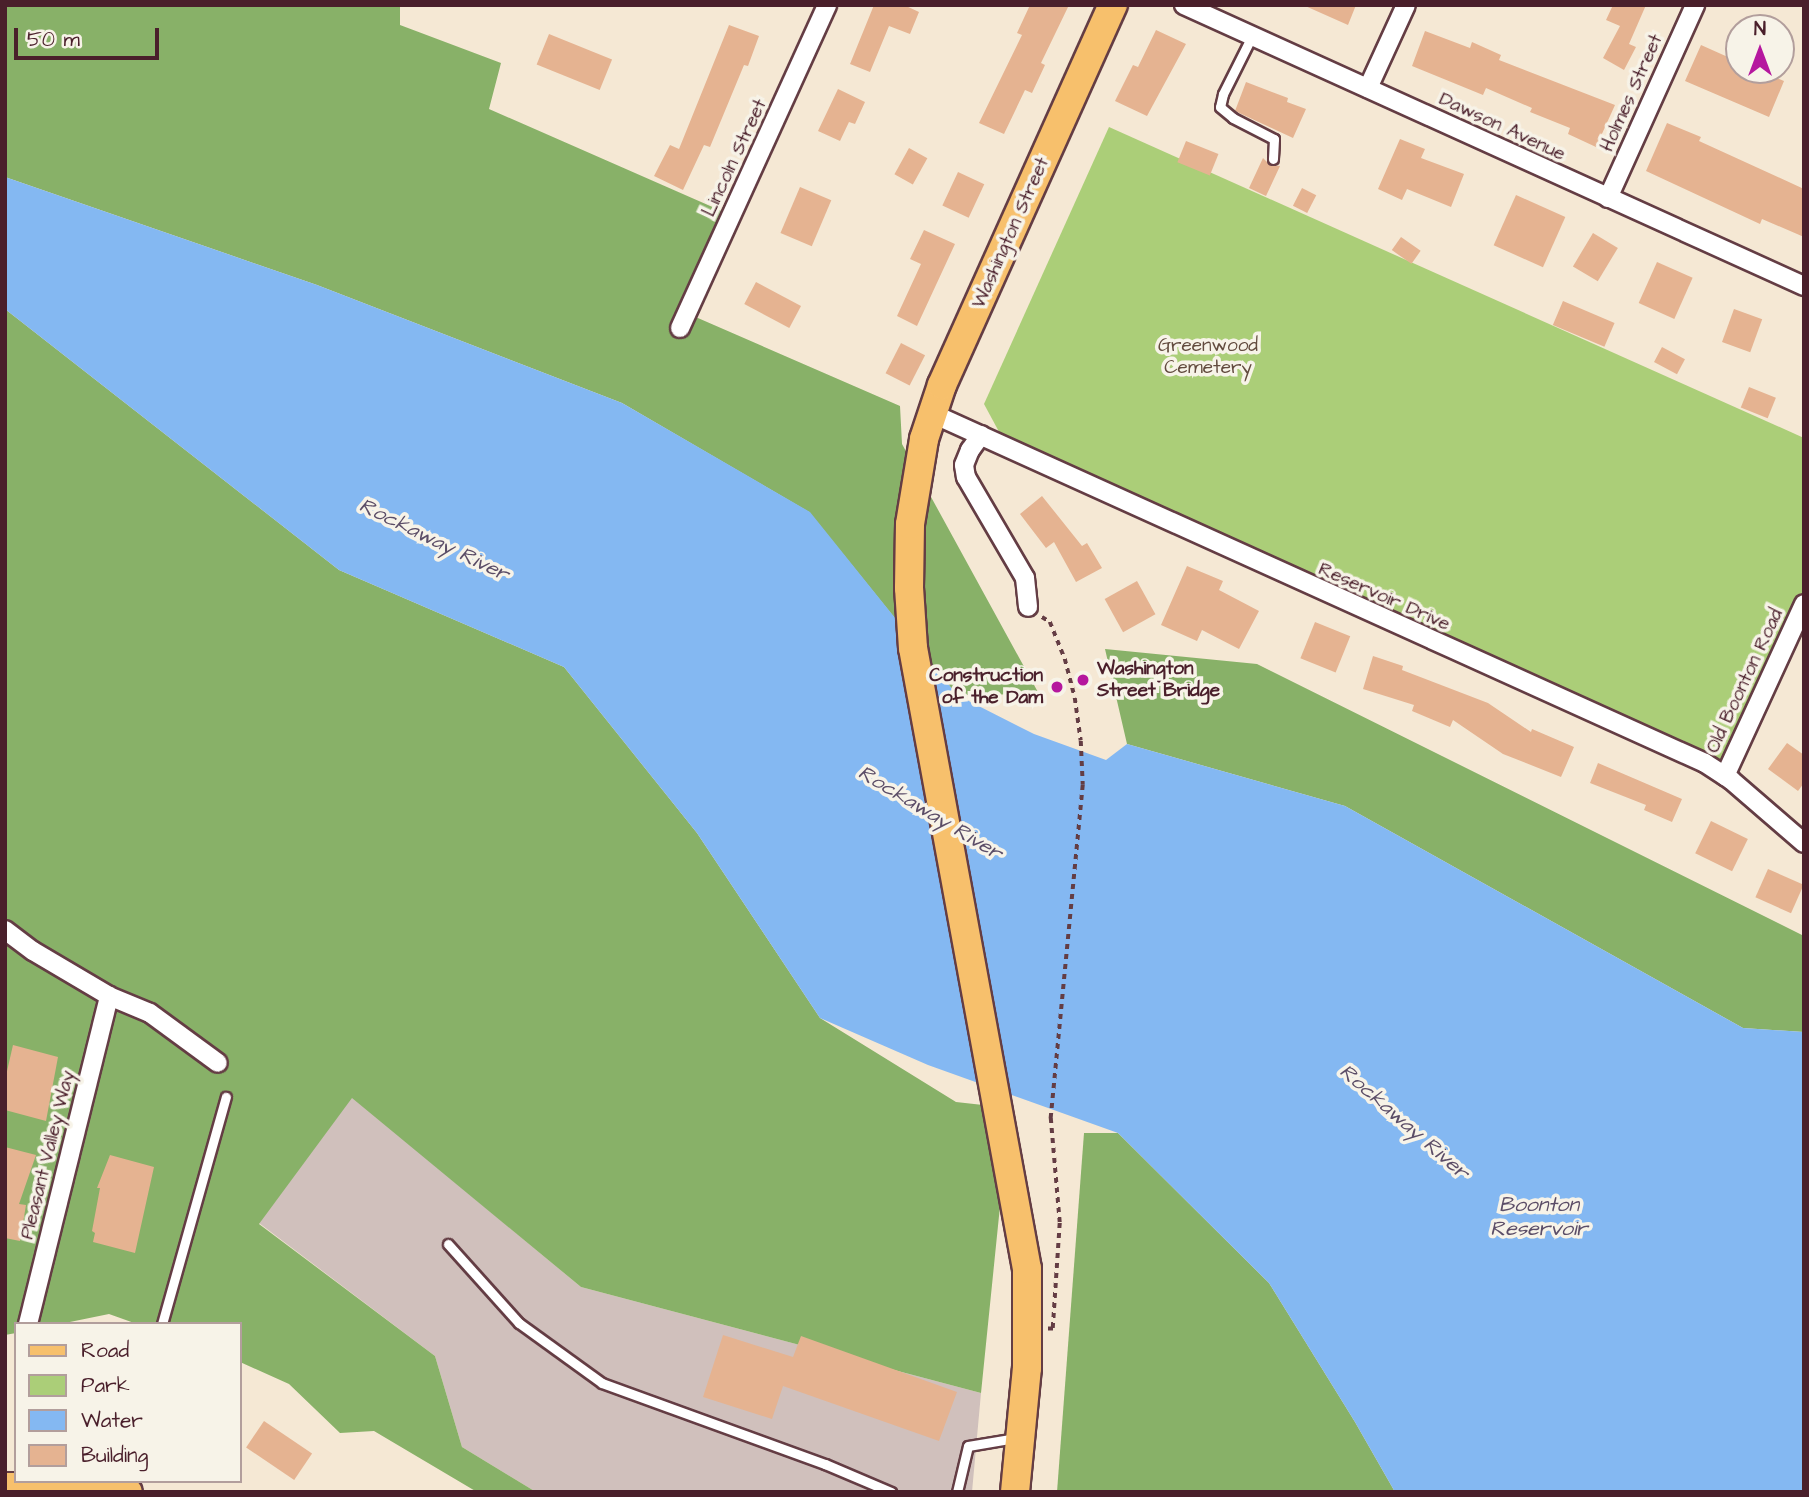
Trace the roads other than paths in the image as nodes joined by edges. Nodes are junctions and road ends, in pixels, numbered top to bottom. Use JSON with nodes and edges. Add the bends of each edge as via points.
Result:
{"nodes":[{"id":1,"x":827,"y":5,"type":"edge"},
{"id":2,"x":1114,"y":5,"type":"edge"},
{"id":3,"x":1184,"y":5,"type":"edge"},
{"id":4,"x":1406,"y":5,"type":"edge"},
{"id":5,"x":1695,"y":5,"type":"edge"},
{"id":6,"x":1252,"y":36,"type":"junction"},
{"id":7,"x":1368,"y":88,"type":"junction"},
{"id":8,"x":1273,"y":159,"type":"dead end"},
{"id":9,"x":1608,"y":198,"type":"junction"},
{"id":10,"x":1804,"y":286,"type":"edge"},
{"id":11,"x":680,"y":328,"type":"dead end"},
{"id":12,"x":931,"y":413,"type":"junction"},
{"id":13,"x":981,"y":435,"type":"junction"},
{"id":14,"x":1804,"y":604,"type":"edge"},
{"id":15,"x":1028,"y":607,"type":"road end"},
{"id":16,"x":1725,"y":776,"type":"junction"},
{"id":17,"x":1804,"y":844,"type":"edge"},
{"id":18,"x":5,"y":930,"type":"edge"},
{"id":19,"x":109,"y":996,"type":"junction"},
{"id":20,"x":218,"y":1063,"type":"dead end"},
{"id":21,"x":226,"y":1097,"type":"dead end"},
{"id":22,"x":448,"y":1244,"type":"dead end"},
{"id":23,"x":28,"y":1322,"type":"edge"},
{"id":24,"x":164,"y":1322,"type":"edge"},
{"id":25,"x":1020,"y":1437,"type":"junction"},
{"id":26,"x":16,"y":1485,"type":"edge"},
{"id":27,"x":128,"y":1492,"type":"edge"},
{"id":28,"x":891,"y":1492,"type":"edge"},
{"id":29,"x":957,"y":1492,"type":"edge"},
{"id":30,"x":1014,"y":1492,"type":"edge"}],
"edges":[{"from":1,"to":11,"type":"street","name":"Lincoln Street"},
{"from":2,"to":12,"type":"main road","name":"Washington Street"},
{"from":3,"to":6,"type":"street","name":"Dawson Avenue"},
{"from":4,"to":7,"type":"street"},
{"from":5,"to":9,"type":"street","name":"Holmes Street"},
{"from":6,"to":7,"type":"street","name":"Dawson Avenue"},
{"from":6,"to":8,"type":"lane","via":[[1220,107],[1274,139]]},
{"from":7,"to":9,"type":"street","name":"Dawson Avenue"},
{"from":9,"to":10,"type":"street","name":"Dawson Avenue"},
{"from":12,"to":13,"type":"street","name":"Reservoir Drive"},
{"from":12,"to":25,"type":"main road","name":"Washington Street","via":[[919,464],[909,555],[913,648],[1026,1258],[1029,1329]]},
{"from":13,"to":15,"type":"street","via":[[964,465],[967,477],[1025,578]]},
{"from":13,"to":16,"type":"street","name":"Reservoir Drive"},
{"from":14,"to":16,"type":"street","name":"Old Boonton Road"},
{"from":16,"to":17,"type":"street","name":"Reservoir Drive"},
{"from":18,"to":19,"type":"street"},
{"from":19,"to":20,"type":"street","via":[[150,1013]]},
{"from":19,"to":23,"type":"street","name":"Pleasant Valley Way"},
{"from":21,"to":24,"type":"lane"},
{"from":22,"to":28,"type":"lane","via":[[519,1323],[602,1383]]},
{"from":25,"to":29,"type":"lane","via":[[968,1446]]},
{"from":25,"to":30,"type":"main road","name":"Washington Street"},
{"from":26,"to":27,"type":"main road"}]}
